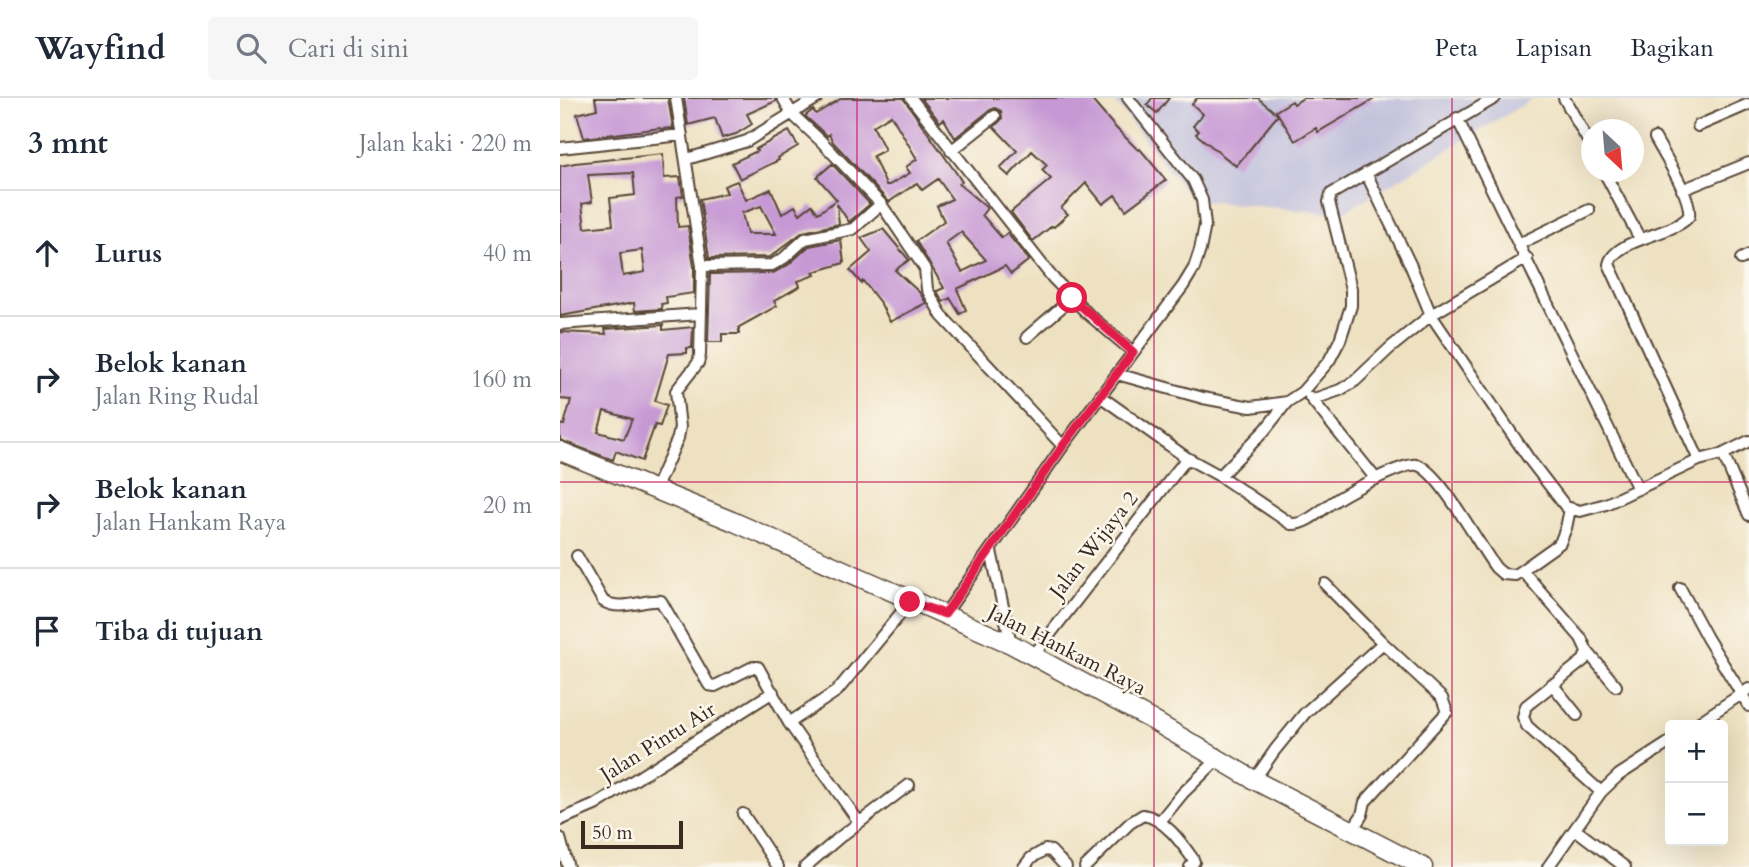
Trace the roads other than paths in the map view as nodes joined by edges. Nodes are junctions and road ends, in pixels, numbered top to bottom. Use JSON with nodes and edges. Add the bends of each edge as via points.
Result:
{"nodes":[{"id":1,"x":676,"y":98,"type":"edge"},
{"id":2,"x":783,"y":98,"type":"edge"},
{"id":3,"x":817,"y":98,"type":"edge"},
{"id":4,"x":911,"y":98,"type":"edge"},
{"id":5,"x":1128,"y":98,"type":"edge"},
{"id":6,"x":1495,"y":98,"type":"edge"},
{"id":7,"x":1564,"y":98,"type":"edge"},
{"id":8,"x":1749,"y":104,"type":"edge"},
{"id":9,"x":792,"y":114,"type":"junction"},
{"id":10,"x":995,"y":116,"type":"dead end"},
{"id":11,"x":1457,"y":118,"type":"junction"},
{"id":12,"x":1698,"y":126,"type":"dead end"},
{"id":13,"x":1581,"y":129,"type":"edge"},
{"id":14,"x":682,"y":135,"type":"junction"},
{"id":15,"x":1655,"y":138,"type":"dead end"},
{"id":16,"x":560,"y":148,"type":"edge"},
{"id":17,"x":951,"y":151,"type":"junction"},
{"id":18,"x":687,"y":159,"type":"junction"},
{"id":19,"x":1749,"y":163,"type":"edge"},
{"id":20,"x":1366,"y":173,"type":"junction"},
{"id":21,"x":1609,"y":182,"type":"edge"},
{"id":22,"x":1682,"y":190,"type":"junction"},
{"id":23,"x":881,"y":204,"type":"junction"},
{"id":24,"x":1589,"y":210,"type":"dead end"},
{"id":25,"x":1640,"y":239,"type":"junction"},
{"id":26,"x":1520,"y":244,"type":"junction"},
{"id":27,"x":1527,"y":258,"type":"junction"},
{"id":28,"x":702,"y":266,"type":"junction"},
{"id":29,"x":1072,"y":298,"type":"junction"},
{"id":30,"x":700,"y":314,"type":"junction"},
{"id":31,"x":1431,"y":315,"type":"junction"},
{"id":32,"x":560,"y":324,"type":"edge"},
{"id":33,"x":1027,"y":337,"type":"dead end"},
{"id":34,"x":1133,"y":352,"type":"junction"},
{"id":35,"x":1117,"y":374,"type":"junction"},
{"id":36,"x":1302,"y":392,"type":"junction"},
{"id":37,"x":1100,"y":396,"type":"junction"},
{"id":38,"x":1314,"y":399,"type":"junction"},
{"id":39,"x":1287,"y":402,"type":"junction"},
{"id":40,"x":1749,"y":441,"type":"edge"},
{"id":41,"x":1063,"y":446,"type":"junction"},
{"id":42,"x":560,"y":451,"type":"edge"},
{"id":43,"x":1723,"y":454,"type":"junction"},
{"id":44,"x":1187,"y":458,"type":"junction"},
{"id":45,"x":1699,"y":460,"type":"junction"},
{"id":46,"x":1220,"y":476,"type":"junction"},
{"id":47,"x":1376,"y":479,"type":"junction"},
{"id":48,"x":1638,"y":489,"type":"junction"},
{"id":49,"x":655,"y":490,"type":"junction"},
{"id":50,"x":1570,"y":509,"type":"junction"},
{"id":51,"x":1749,"y":516,"type":"edge"},
{"id":52,"x":991,"y":551,"type":"junction"},
{"id":53,"x":577,"y":556,"type":"dead end"},
{"id":54,"x":1521,"y":570,"type":"junction"},
{"id":55,"x":1325,"y":584,"type":"dead end"},
{"id":56,"x":1680,"y":588,"type":"dead end"},
{"id":57,"x":910,"y":602,"type":"junction"},
{"id":58,"x":945,"y":614,"type":"junction"},
{"id":59,"x":1383,"y":643,"type":"junction"},
{"id":60,"x":1011,"y":644,"type":"junction"},
{"id":61,"x":1587,"y":651,"type":"junction"},
{"id":62,"x":1033,"y":656,"type":"junction"},
{"id":63,"x":1552,"y":684,"type":"junction"},
{"id":64,"x":1616,"y":687,"type":"dead end"},
{"id":65,"x":773,"y":692,"type":"junction"},
{"id":66,"x":1746,"y":692,"type":"edge"},
{"id":67,"x":1749,"y":706,"type":"edge"},
{"id":68,"x":1577,"y":715,"type":"dead end"},
{"id":69,"x":1703,"y":720,"type":"edge"},
{"id":70,"x":789,"y":723,"type":"junction"},
{"id":71,"x":1665,"y":745,"type":"edge"},
{"id":72,"x":1218,"y":760,"type":"junction"},
{"id":73,"x":1254,"y":780,"type":"junction"},
{"id":74,"x":909,"y":785,"type":"dead end"},
{"id":75,"x":1601,"y":792,"type":"junction"},
{"id":76,"x":743,"y":814,"type":"dead end"},
{"id":77,"x":560,"y":820,"type":"edge"},
{"id":78,"x":1160,"y":821,"type":"junction"},
{"id":79,"x":859,"y":822,"type":"junction"},
{"id":80,"x":1576,"y":830,"type":"junction"},
{"id":81,"x":1351,"y":832,"type":"junction"},
{"id":82,"x":560,"y":838,"type":"edge"},
{"id":83,"x":568,"y":867,"type":"edge"},
{"id":84,"x":778,"y":867,"type":"edge"},
{"id":85,"x":805,"y":867,"type":"edge"},
{"id":86,"x":1024,"y":867,"type":"edge"},
{"id":87,"x":1066,"y":867,"type":"edge"},
{"id":88,"x":1085,"y":867,"type":"edge"},
{"id":89,"x":1190,"y":867,"type":"edge"},
{"id":90,"x":1423,"y":867,"type":"edge"},
{"id":91,"x":1548,"y":867,"type":"edge"},
{"id":92,"x":1626,"y":867,"type":"edge"}],
"edges":[{"from":1,"to":14,"type":"street"},
{"from":2,"to":9,"type":"street"},
{"from":3,"to":9,"type":"street"},
{"from":4,"to":17,"type":"street"},
{"from":5,"to":34,"type":"street","via":[[1193,180],[1202,200],[1205,225],[1194,268]]},
{"from":6,"to":11,"type":"street"},
{"from":7,"to":13,"type":"street"},
{"from":8,"to":12,"type":"street"},
{"from":9,"to":18,"type":"street","via":[[747,141]]},
{"from":9,"to":23,"type":"street"},
{"from":10,"to":17,"type":"street"},
{"from":11,"to":20,"type":"street"},
{"from":11,"to":26,"type":"street"},
{"from":14,"to":16,"type":"street"},
{"from":14,"to":18,"type":"street"},
{"from":15,"to":22,"type":"street"},
{"from":17,"to":29,"type":"street"},
{"from":18,"to":28,"type":"street"},
{"from":19,"to":22,"type":"street"},
{"from":20,"to":31,"type":"street"},
{"from":20,"to":36,"type":"street","via":[[1330,198],[1351,306],[1329,361]]},
{"from":21,"to":25,"type":"street"},
{"from":22,"to":25,"type":"street","via":[[1690,212],[1685,220]]},
{"from":23,"to":28,"type":"street","via":[[853,229],[805,239],[772,265]]},
{"from":23,"to":41,"type":"street","via":[[925,269],[927,289],[942,316]]},
{"from":24,"to":26,"type":"street"},
{"from":25,"to":45,"type":"street","via":[[1615,253],[1609,264]]},
{"from":26,"to":27,"type":"street"},
{"from":27,"to":31,"type":"street"},
{"from":27,"to":48,"type":"street"},
{"from":28,"to":30,"type":"street"},
{"from":29,"to":33,"type":"street"},
{"from":29,"to":34,"type":"street"},
{"from":30,"to":32,"type":"street"},
{"from":30,"to":49,"type":"street","via":[[698,363],[676,391],[678,438]]},
{"from":31,"to":38,"type":"street","via":[[1355,381]]},
{"from":31,"to":50,"type":"street","via":[[1529,458]]},
{"from":34,"to":35,"type":"street"},
{"from":35,"to":37,"type":"street"},
{"from":35,"to":39,"type":"street","via":[[1251,407]]},
{"from":36,"to":38,"type":"street"},
{"from":36,"to":39,"type":"street"},
{"from":37,"to":41,"type":"street"},
{"from":37,"to":44,"type":"street"},
{"from":38,"to":47,"type":"street"},
{"from":39,"to":46,"type":"street"},
{"from":40,"to":43,"type":"street"},
{"from":41,"to":52,"type":"street"},
{"from":42,"to":49,"type":"main road","name":"Jalan Hankam Raya"},
{"from":43,"to":45,"type":"street"},
{"from":43,"to":51,"type":"street"},
{"from":44,"to":46,"type":"street"},
{"from":44,"to":62,"type":"street","name":"Jalan Wijaya 2"},
{"from":45,"to":48,"type":"street"},
{"from":46,"to":47,"type":"street","via":[[1295,524]]},
{"from":47,"to":54,"type":"street","via":[[1412,465],[1427,470],[1496,568],[1509,575]]},
{"from":48,"to":50,"type":"street","via":[[1606,504]]},
{"from":49,"to":57,"type":"main road","name":"Jalan Hankam Raya"},
{"from":50,"to":54,"type":"street","via":[[1560,543]]},
{"from":52,"to":58,"type":"street"},
{"from":52,"to":60,"type":"street"},
{"from":53,"to":65,"type":"street","via":[[608,604],[661,601],[709,685],[758,667]]},
{"from":54,"to":61,"type":"street","via":[[1581,638]]},
{"from":55,"to":59,"type":"street"},
{"from":56,"to":66,"type":"street","via":[[1707,638]]},
{"from":57,"to":58,"type":"main road","name":"Jalan Hankam Raya"},
{"from":57,"to":70,"type":"street","via":[[837,691]]},
{"from":58,"to":60,"type":"main road","name":"Jalan Hankam Raya"},
{"from":59,"to":73,"type":"street","via":[[1305,713]]},
{"from":59,"to":81,"type":"street","via":[[1442,698],[1447,712],[1364,802]]},
{"from":60,"to":62,"type":"main road","name":"Jalan Hankam Raya"},
{"from":61,"to":63,"type":"street","via":[[1584,660]]},
{"from":61,"to":64,"type":"street"},
{"from":62,"to":72,"type":"main road","name":"Jalan Hankam Raya"},
{"from":63,"to":68,"type":"street"},
{"from":63,"to":75,"type":"street","via":[[1523,711],[1527,726]]},
{"from":65,"to":70,"type":"street"},
{"from":65,"to":77,"type":"street","name":"Jalan Pintu Air","via":[[595,805]]},
{"from":66,"to":67,"type":"street"},
{"from":66,"to":69,"type":"street"},
{"from":70,"to":79,"type":"street"},
{"from":71,"to":75,"type":"street"},
{"from":72,"to":73,"type":"main road","name":"Jalan Hankam Raya"},
{"from":72,"to":78,"type":"street"},
{"from":73,"to":81,"type":"main road","name":"Jalan Hankam Raya"},
{"from":74,"to":79,"type":"street"},
{"from":75,"to":80,"type":"street"},
{"from":76,"to":84,"type":"street"},
{"from":78,"to":88,"type":"street","via":[[1138,816]]},
{"from":78,"to":89,"type":"street","via":[[1191,856],[1194,862]]},
{"from":79,"to":85,"type":"street"},
{"from":80,"to":91,"type":"street"},
{"from":80,"to":92,"type":"street"},
{"from":81,"to":90,"type":"main road","name":"Jalan Hankam Raya"},
{"from":82,"to":83,"type":"street"},
{"from":86,"to":87,"type":"street","via":[[1045,849]]}]}
